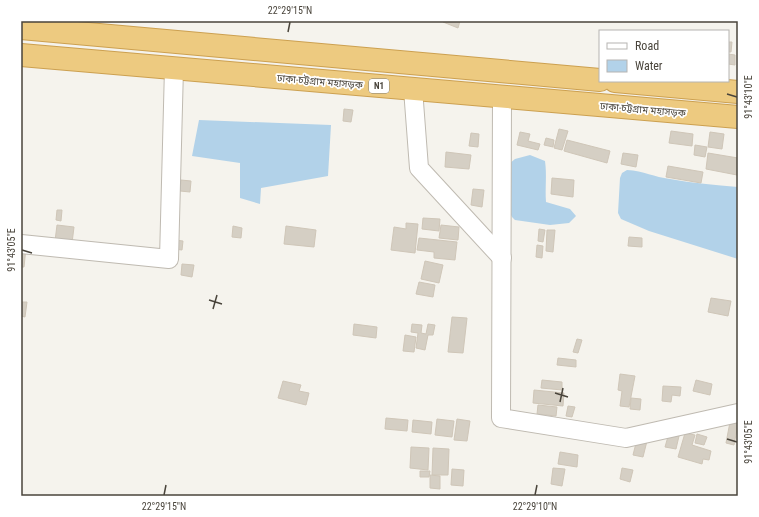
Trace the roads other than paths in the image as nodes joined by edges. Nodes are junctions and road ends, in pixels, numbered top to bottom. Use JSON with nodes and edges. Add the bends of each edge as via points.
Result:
{"nodes":[{"id":1,"x":21,"y":28,"type":"edge"},
{"id":2,"x":21,"y":55,"type":"edge"},
{"id":3,"x":174,"y":68,"type":"junction"},
{"id":4,"x":599,"y":80,"type":"edge"},
{"id":5,"x":626,"y":82,"type":"edge"},
{"id":6,"x":413,"y":89,"type":"junction"},
{"id":7,"x":738,"y":92,"type":"edge"},
{"id":8,"x":502,"y":97,"type":"junction"},
{"id":9,"x":738,"y":117,"type":"edge"},
{"id":10,"x":21,"y":244,"type":"edge"},
{"id":11,"x":502,"y":258,"type":"junction"},
{"id":12,"x":738,"y":413,"type":"edge"}],
"edges":[{"from":1,"to":4,"type":"highway"},
{"from":2,"to":3,"type":"highway","name":"ঢাকা-চট্টগ্রাম মহাসড়ক","number":"N1"},
{"from":3,"to":6,"type":"highway","name":"ঢাকা-চট্টগ্রাম মহাসড়ক","number":"N1"},
{"from":3,"to":10,"type":"street","via":[[169,259]]},
{"from":5,"to":7,"type":"highway"},
{"from":6,"to":8,"type":"highway","name":"ঢাকা-চট্টগ্রাম মহাসড়ক","number":"N1"},
{"from":6,"to":11,"type":"street","via":[[419,168]]},
{"from":8,"to":9,"type":"highway","name":"ঢাকা-চট্টগ্রাম মহাসড়ক","number":"N1"},
{"from":8,"to":11,"type":"street"},
{"from":11,"to":12,"type":"street","via":[[501,418],[626,438]]}]}
